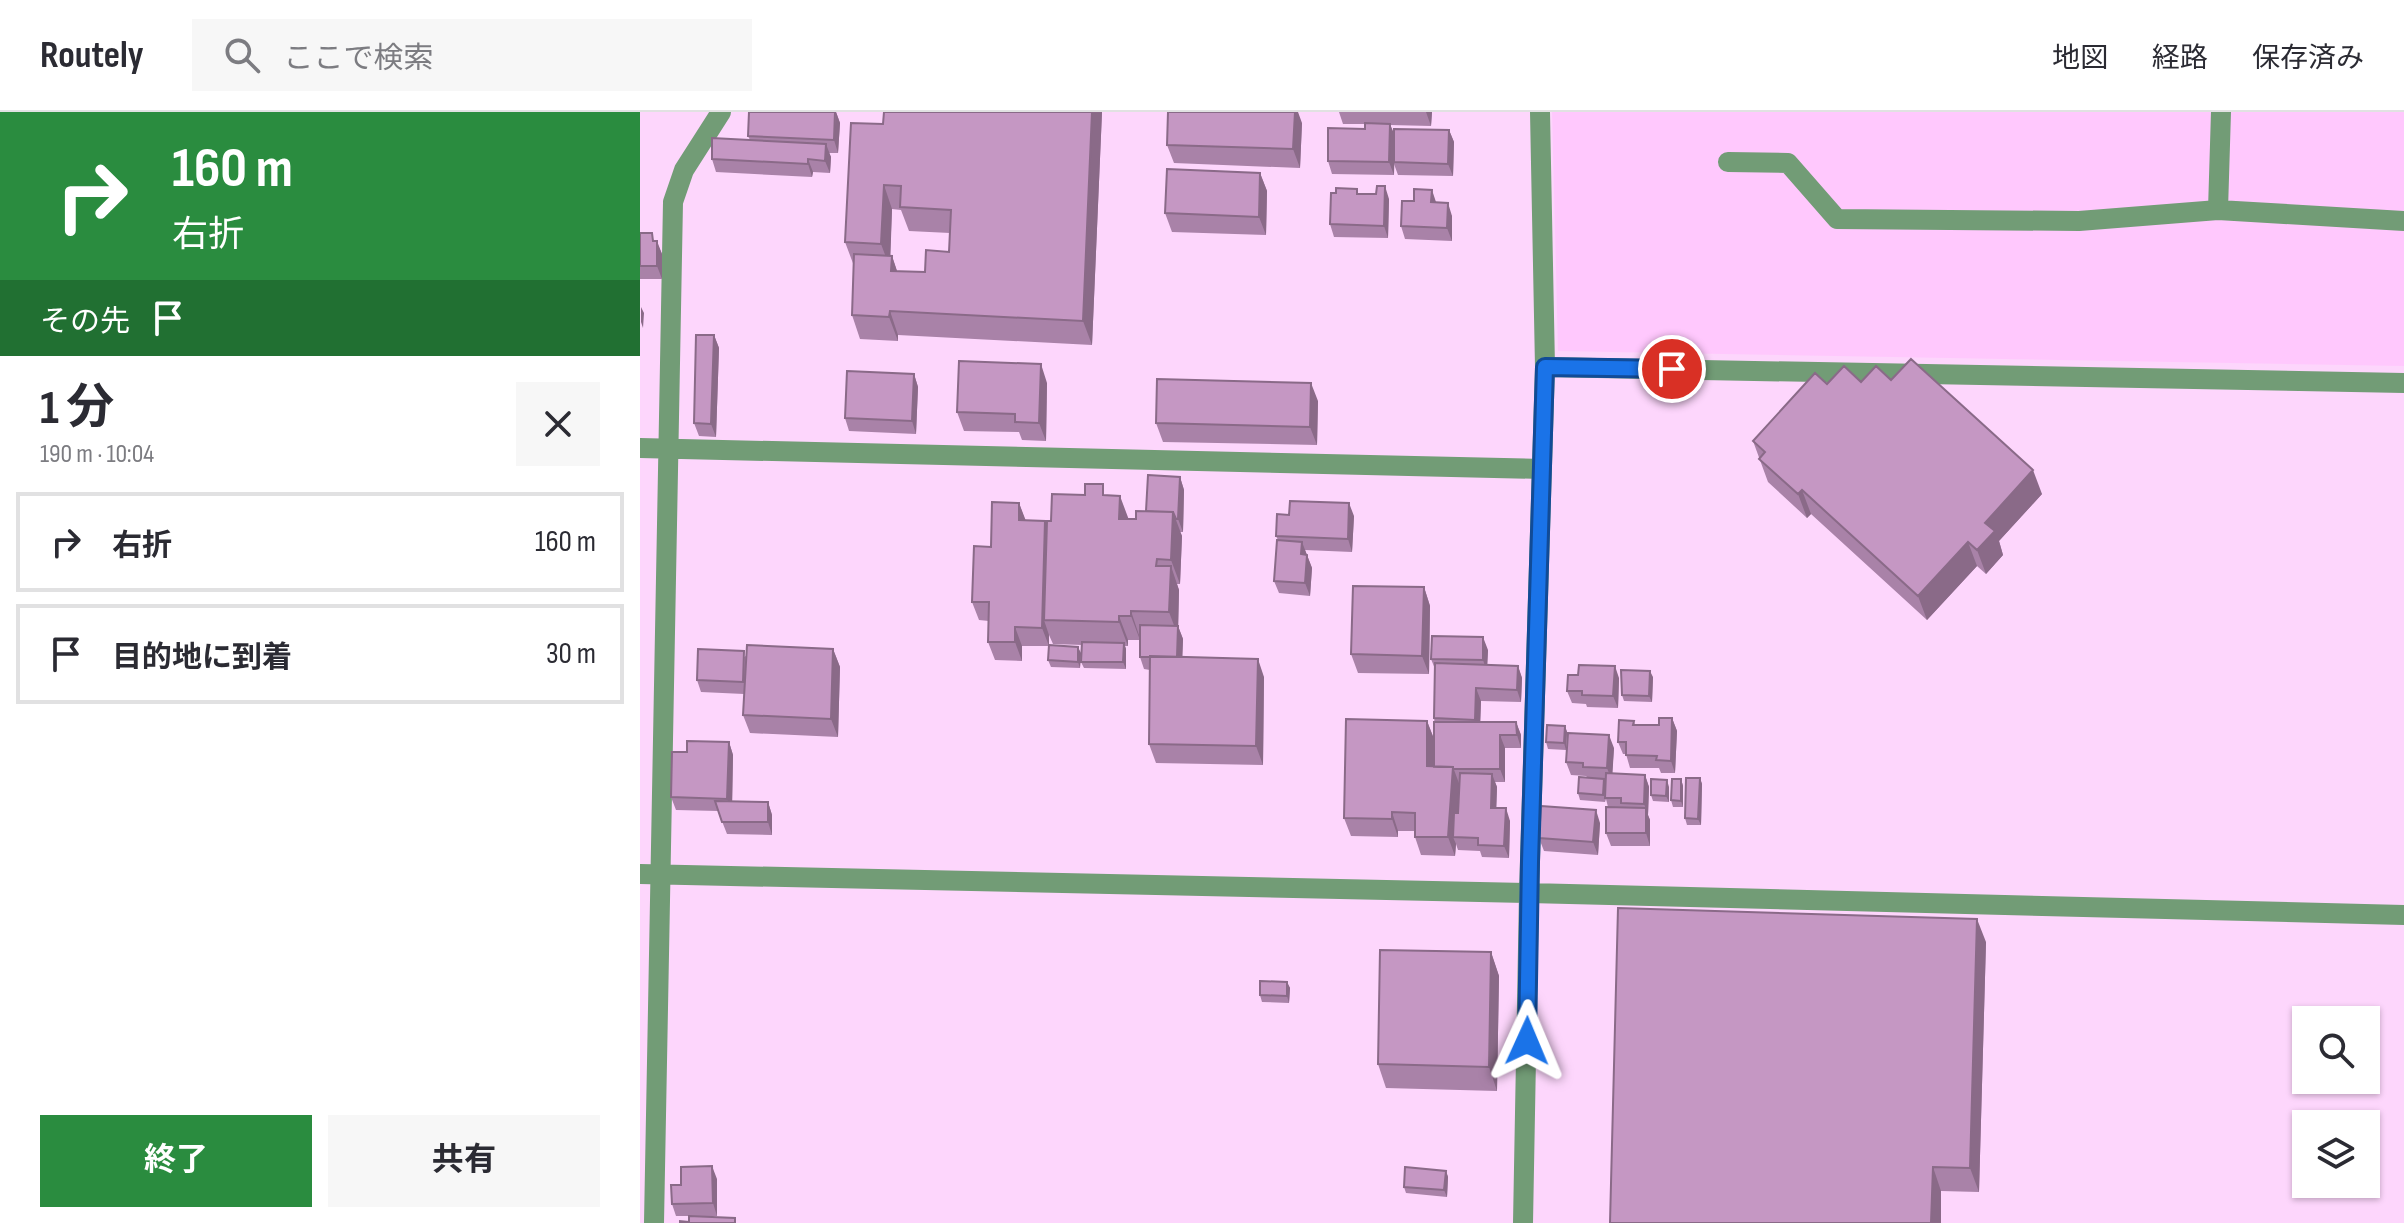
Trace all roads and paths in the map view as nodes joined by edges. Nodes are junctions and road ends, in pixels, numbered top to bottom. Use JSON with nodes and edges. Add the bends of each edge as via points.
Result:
{"nodes":[{"id":1,"x":721,"y":112,"type":"edge"},
{"id":2,"x":1540,"y":112,"type":"edge"},
{"id":3,"x":2221,"y":112,"type":"edge"},
{"id":4,"x":1728,"y":162,"type":"dead end"},
{"id":5,"x":2218,"y":210,"type":"junction"},
{"id":6,"x":2404,"y":221,"type":"edge"},
{"id":7,"x":1545,"y":367,"type":"junction"},
{"id":8,"x":2404,"y":383,"type":"edge"},
{"id":9,"x":640,"y":448,"type":"edge"},
{"id":10,"x":668,"y":449,"type":"junction"},
{"id":11,"x":1542,"y":469,"type":"junction"},
{"id":12,"x":649,"y":875,"type":"edge"},
{"id":13,"x":1529,"y":893,"type":"junction"},
{"id":14,"x":2404,"y":915,"type":"edge"},
{"id":15,"x":654,"y":1223,"type":"edge"},
{"id":16,"x":1523,"y":1223,"type":"edge"}],
"edges":[{"from":1,"to":10,"type":"street","via":[[684,170],[673,202]]},
{"from":2,"to":7,"type":"street"},
{"from":3,"to":5,"type":"street"},
{"from":4,"to":5,"type":"street","via":[[1788,163],[1837,219],[2079,221]]},
{"from":5,"to":6,"type":"street"},
{"from":7,"to":8,"type":"street"},
{"from":7,"to":11,"type":"street"},
{"from":9,"to":10,"type":"street"},
{"from":10,"to":11,"type":"street"},
{"from":10,"to":12,"type":"street"},
{"from":11,"to":13,"type":"street"},
{"from":12,"to":13,"type":"street"},
{"from":12,"to":15,"type":"street"},
{"from":13,"to":14,"type":"street"},
{"from":13,"to":16,"type":"street"}]}
